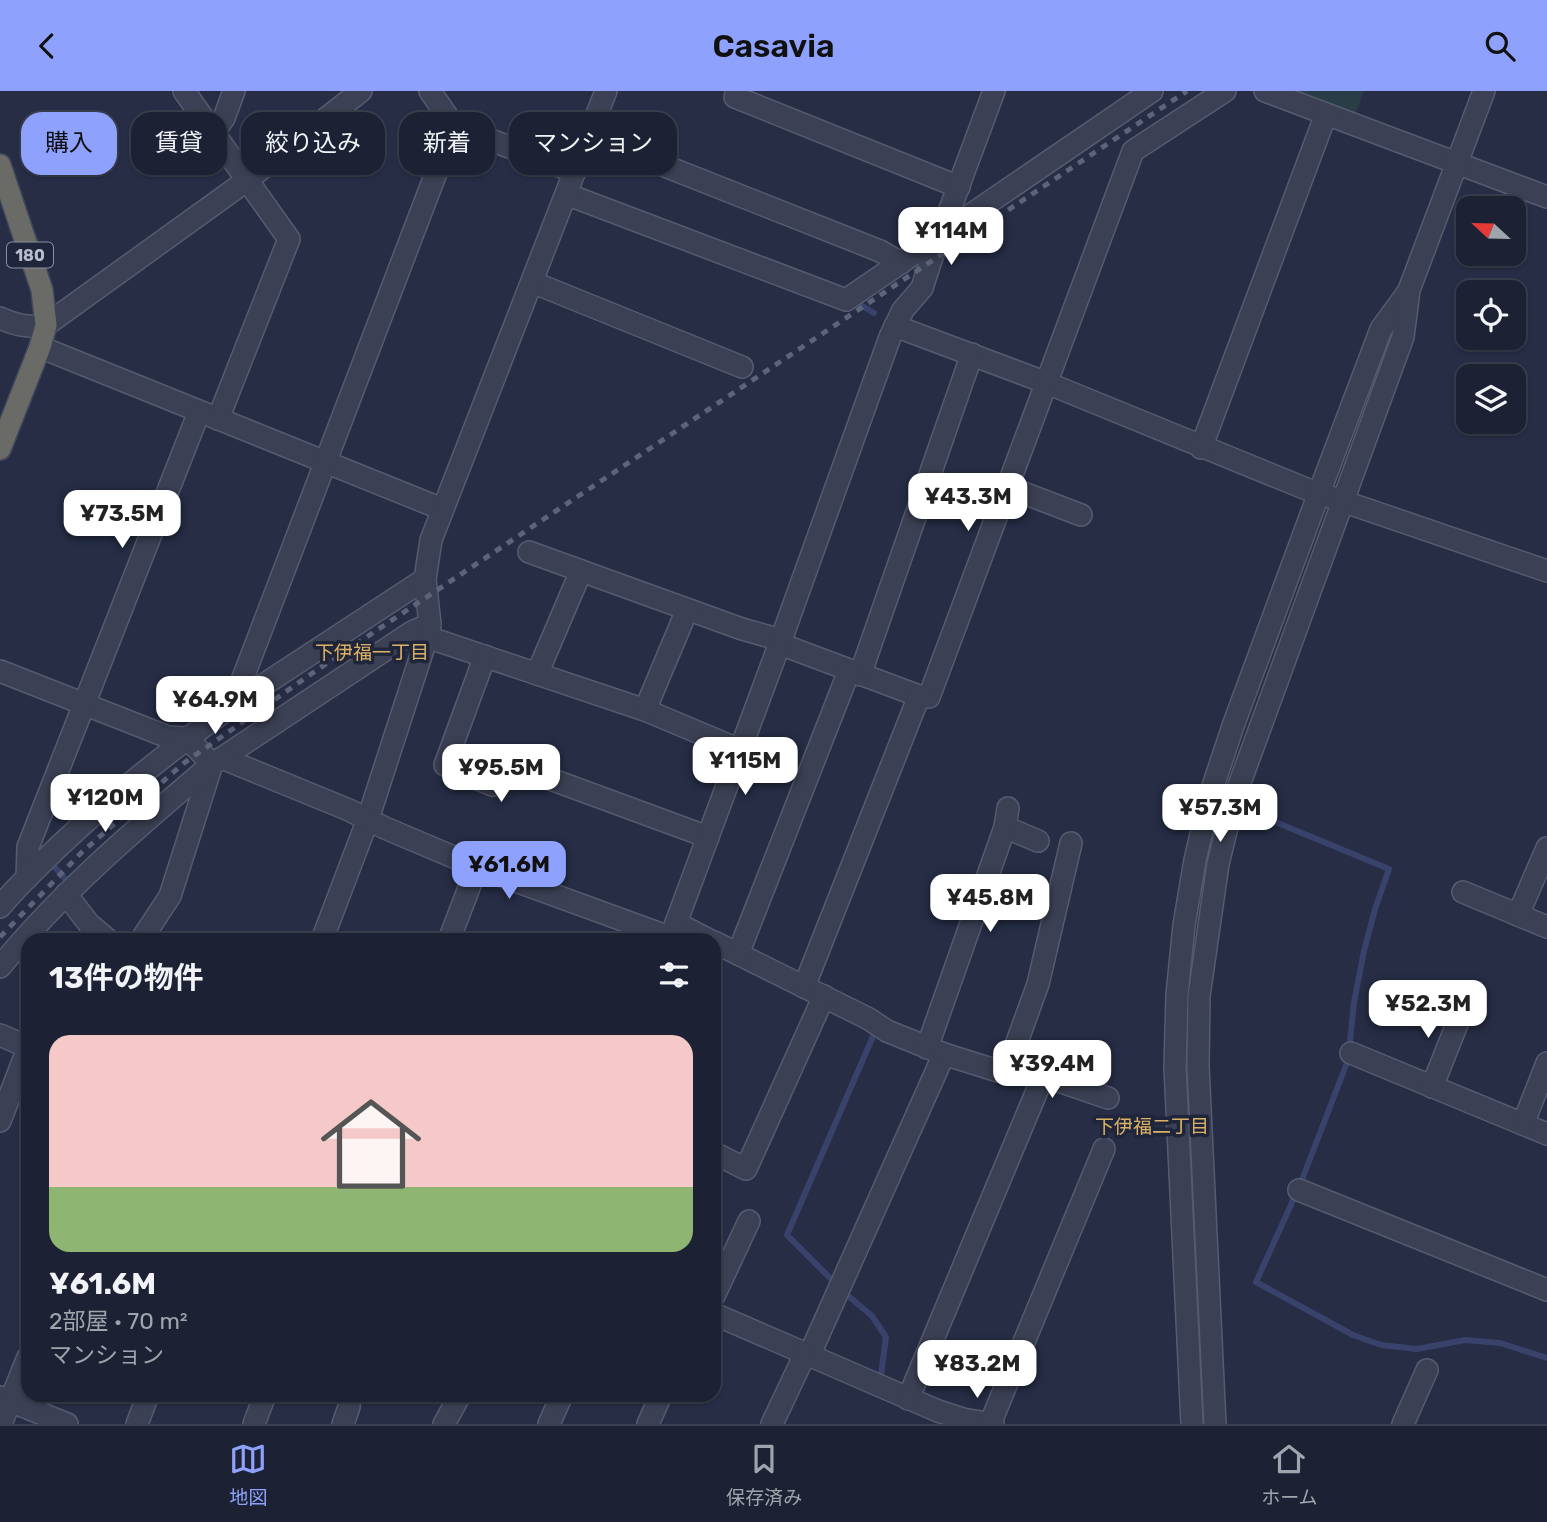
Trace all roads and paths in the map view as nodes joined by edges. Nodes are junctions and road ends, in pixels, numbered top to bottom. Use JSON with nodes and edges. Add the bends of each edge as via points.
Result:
{"nodes":[{"id":1,"x":184,"y":91,"type":"edge"},
{"id":2,"x":234,"y":91,"type":"edge"},
{"id":3,"x":361,"y":91,"type":"edge"},
{"id":4,"x":430,"y":91,"type":"edge"},
{"id":5,"x":606,"y":91,"type":"edge"},
{"id":6,"x":738,"y":91,"type":"edge"},
{"id":7,"x":994,"y":91,"type":"edge"},
{"id":8,"x":1152,"y":91,"type":"edge"},
{"id":9,"x":1225,"y":91,"type":"edge"},
{"id":10,"x":1265,"y":91,"type":"edge"},
{"id":11,"x":1484,"y":91,"type":"edge"},
{"id":12,"x":198,"y":112,"type":"edge"},
{"id":13,"x":226,"y":112,"type":"edge"},
{"id":14,"x":446,"y":112,"type":"edge"},
{"id":15,"x":598,"y":112,"type":"edge"},
{"id":16,"x":1326,"y":114,"type":"junction"},
{"id":17,"x":227,"y":154,"type":"edge"},
{"id":18,"x":1456,"y":164,"type":"junction"},
{"id":19,"x":0,"y":165,"type":"edge"},
{"id":20,"x":677,"y":171,"type":"edge"},
{"id":21,"x":436,"y":175,"type":"edge"},
{"id":22,"x":574,"y":175,"type":"edge"},
{"id":23,"x":246,"y":181,"type":"junction"},
{"id":24,"x":959,"y":187,"type":"junction"},
{"id":25,"x":566,"y":194,"type":"junction"},
{"id":26,"x":1547,"y":197,"type":"edge"},
{"id":27,"x":940,"y":235,"type":"junction"},
{"id":28,"x":901,"y":263,"type":"junction"},
{"id":29,"x":532,"y":282,"type":"junction"},
{"id":30,"x":1409,"y":290,"type":"junction"},
{"id":31,"x":0,"y":318,"type":"edge"},
{"id":32,"x":46,"y":325,"type":"junction"},
{"id":33,"x":895,"y":325,"type":"junction"},
{"id":34,"x":40,"y":347,"type":"junction"},
{"id":35,"x":972,"y":354,"type":"junction"},
{"id":36,"x":742,"y":367,"type":"dead end"},
{"id":37,"x":1047,"y":383,"type":"junction"},
{"id":38,"x":209,"y":415,"type":"junction"},
{"id":39,"x":1201,"y":448,"type":"junction"},
{"id":40,"x":0,"y":449,"type":"edge"},
{"id":41,"x":326,"y":463,"type":"junction"},
{"id":42,"x":1008,"y":487,"type":"junction"},
{"id":43,"x":1319,"y":493,"type":"junction"},
{"id":44,"x":1343,"y":501,"type":"junction"},
{"id":45,"x":442,"y":509,"type":"junction"},
{"id":46,"x":1081,"y":515,"type":"dead end"},
{"id":47,"x":529,"y":552,"type":"dead end"},
{"id":48,"x":1297,"y":554,"type":"junction"},
{"id":49,"x":1320,"y":562,"type":"junction"},
{"id":50,"x":1545,"y":566,"type":"edge"},
{"id":51,"x":581,"y":571,"type":"junction"},
{"id":52,"x":425,"y":579,"type":"junction"},
{"id":53,"x":687,"y":610,"type":"junction"},
{"id":54,"x":428,"y":630,"type":"junction"},
{"id":55,"x":781,"y":642,"type":"junction"},
{"id":56,"x":485,"y":656,"type":"junction"},
{"id":57,"x":1257,"y":662,"type":"junction"},
{"id":58,"x":1280,"y":670,"type":"junction"},
{"id":59,"x":0,"y":671,"type":"edge"},
{"id":60,"x":855,"y":673,"type":"junction"},
{"id":61,"x":537,"y":674,"type":"junction"},
{"id":62,"x":919,"y":696,"type":"junction"},
{"id":63,"x":239,"y":701,"type":"junction"},
{"id":64,"x":83,"y":703,"type":"junction"},
{"id":65,"x":645,"y":710,"type":"junction"},
{"id":66,"x":1233,"y":726,"type":"junction"},
{"id":67,"x":1256,"y":735,"type":"junction"},
{"id":68,"x":187,"y":738,"type":"junction"},
{"id":69,"x":740,"y":750,"type":"junction"},
{"id":70,"x":217,"y":761,"type":"junction"},
{"id":71,"x":368,"y":819,"type":"junction"},
{"id":72,"x":708,"y":837,"type":"junction"},
{"id":73,"x":1038,"y":841,"type":"dead end"},
{"id":74,"x":1071,"y":843,"type":"dead end"},
{"id":75,"x":1547,"y":848,"type":"edge"},
{"id":76,"x":1195,"y":860,"type":"junction"},
{"id":77,"x":1218,"y":864,"type":"junction"},
{"id":78,"x":477,"y":867,"type":"junction"},
{"id":79,"x":27,"y":878,"type":"junction"},
{"id":80,"x":1463,"y":892,"type":"dead end"},
{"id":81,"x":66,"y":894,"type":"junction"},
{"id":82,"x":0,"y":907,"type":"edge"},
{"id":83,"x":1518,"y":915,"type":"junction"},
{"id":84,"x":1184,"y":925,"type":"junction"},
{"id":85,"x":1208,"y":927,"type":"junction"},
{"id":86,"x":1547,"y":927,"type":"edge"},
{"id":87,"x":31,"y":933,"type":"edge"},
{"id":88,"x":99,"y":933,"type":"edge"},
{"id":89,"x":146,"y":933,"type":"edge"},
{"id":90,"x":325,"y":933,"type":"edge"},
{"id":91,"x":452,"y":933,"type":"edge"},
{"id":92,"x":673,"y":933,"type":"edge"},
{"id":93,"x":21,"y":944,"type":"edge"},
{"id":94,"x":721,"y":946,"type":"edge"},
{"id":95,"x":738,"y":954,"type":"junction"},
{"id":96,"x":0,"y":967,"type":"edge"},
{"id":97,"x":804,"y":987,"type":"junction"},
{"id":98,"x":824,"y":996,"type":"junction"},
{"id":99,"x":1463,"y":1009,"type":"dead end"},
{"id":100,"x":0,"y":1035,"type":"edge"},
{"id":101,"x":21,"y":1045,"type":"edge"},
{"id":102,"x":936,"y":1051,"type":"junction"},
{"id":103,"x":1351,"y":1053,"type":"dead end"},
{"id":104,"x":1547,"y":1063,"type":"edge"},
{"id":105,"x":1009,"y":1064,"type":"junction"},
{"id":106,"x":21,"y":1066,"type":"edge"},
{"id":107,"x":1044,"y":1074,"type":"junction"},
{"id":108,"x":1432,"y":1087,"type":"junction"},
{"id":109,"x":1108,"y":1098,"type":"dead end"},
{"id":110,"x":0,"y":1121,"type":"edge"},
{"id":111,"x":1523,"y":1124,"type":"junction"},
{"id":112,"x":1547,"y":1135,"type":"edge"},
{"id":113,"x":1104,"y":1149,"type":"dead end"},
{"id":114,"x":721,"y":1156,"type":"edge"},
{"id":115,"x":1300,"y":1191,"type":"dead end"},
{"id":116,"x":749,"y":1221,"type":"dead end"},
{"id":117,"x":1205,"y":1230,"type":"junction"},
{"id":118,"x":1182,"y":1231,"type":"junction"},
{"id":119,"x":721,"y":1281,"type":"edge"},
{"id":120,"x":1547,"y":1290,"type":"edge"},
{"id":121,"x":721,"y":1317,"type":"edge"},
{"id":122,"x":807,"y":1355,"type":"junction"},
{"id":123,"x":1212,"y":1364,"type":"junction"},
{"id":124,"x":1189,"y":1365,"type":"junction"},
{"id":125,"x":21,"y":1370,"type":"edge"},
{"id":126,"x":1427,"y":1370,"type":"dead end"},
{"id":127,"x":5,"y":1399,"type":"edge"},
{"id":128,"x":908,"y":1399,"type":"junction"},
{"id":129,"x":145,"y":1402,"type":"edge"},
{"id":130,"x":262,"y":1402,"type":"edge"},
{"id":131,"x":349,"y":1402,"type":"edge"},
{"id":132,"x":456,"y":1402,"type":"edge"},
{"id":133,"x":559,"y":1402,"type":"edge"},
{"id":134,"x":658,"y":1402,"type":"edge"},
{"id":135,"x":951,"y":1420,"type":"edge"},
{"id":136,"x":1,"y":1424,"type":"edge"},
{"id":137,"x":67,"y":1424,"type":"edge"},
{"id":138,"x":137,"y":1424,"type":"edge"},
{"id":139,"x":254,"y":1424,"type":"edge"},
{"id":140,"x":343,"y":1424,"type":"edge"},
{"id":141,"x":444,"y":1424,"type":"edge"},
{"id":142,"x":549,"y":1424,"type":"edge"},
{"id":143,"x":648,"y":1424,"type":"edge"},
{"id":144,"x":772,"y":1424,"type":"edge"},
{"id":145,"x":991,"y":1424,"type":"edge"},
{"id":146,"x":1192,"y":1424,"type":"edge"},
{"id":147,"x":1215,"y":1424,"type":"edge"},
{"id":148,"x":1403,"y":1424,"type":"edge"}],
"edges":[{"from":1,"to":12,"type":"street"},
{"from":2,"to":13,"type":"street"},
{"from":3,"to":23,"type":"street"},
{"from":4,"to":14,"type":"street"},
{"from":5,"to":15,"type":"street"},
{"from":6,"to":24,"type":"street","via":[[735,97]]},
{"from":7,"to":24,"type":"street"},
{"from":8,"to":27,"type":"street"},
{"from":9,"to":37,"type":"street","via":[[1133,151]]},
{"from":10,"to":16,"type":"street"},
{"from":11,"to":18,"type":"street"},
{"from":16,"to":18,"type":"street"},
{"from":16,"to":39,"type":"street"},
{"from":17,"to":23,"type":"street"},
{"from":18,"to":26,"type":"street"},
{"from":18,"to":30,"type":"street"},
{"from":19,"to":32,"type":"highway","number":"180","via":[[42,290]]},
{"from":20,"to":28,"type":"street"},
{"from":21,"to":41,"type":"street"},
{"from":22,"to":25,"type":"street"},
{"from":23,"to":32,"type":"street"},
{"from":23,"to":38,"type":"street","via":[[289,239]]},
{"from":24,"to":27,"type":"street"},
{"from":25,"to":28,"type":"street","via":[[846,300]]},
{"from":25,"to":29,"type":"street"},
{"from":27,"to":28,"type":"street"},
{"from":27,"to":33,"type":"street","via":[[922,288]]},
{"from":29,"to":36,"type":"street"},
{"from":29,"to":45,"type":"street"},
{"from":30,"to":43,"type":"street","via":[[1381,329]]},
{"from":30,"to":44,"type":"street","via":[[1403,337]]},
{"from":31,"to":32,"type":"street","via":[[32,328]]},
{"from":32,"to":34,"type":"highway","number":"180"},
{"from":33,"to":35,"type":"street"},
{"from":33,"to":55,"type":"street"},
{"from":34,"to":38,"type":"street"},
{"from":34,"to":40,"type":"highway","number":"180"},
{"from":35,"to":37,"type":"street"},
{"from":35,"to":60,"type":"street"},
{"from":37,"to":39,"type":"street"},
{"from":37,"to":42,"type":"street"},
{"from":38,"to":41,"type":"street"},
{"from":38,"to":64,"type":"street"},
{"from":39,"to":43,"type":"street"},
{"from":41,"to":45,"type":"street"},
{"from":41,"to":63,"type":"street","via":[[241,683]]},
{"from":42,"to":46,"type":"street"},
{"from":42,"to":62,"type":"street","via":[[929,697]]},
{"from":43,"to":44,"type":"street"},
{"from":43,"to":48,"type":"street"},
{"from":44,"to":49,"type":"street"},
{"from":44,"to":50,"type":"street"},
{"from":45,"to":52,"type":"street"},
{"from":47,"to":51,"type":"street"},
{"from":48,"to":49,"type":"street"},
{"from":48,"to":57,"type":"street"},
{"from":49,"to":58,"type":"street"},
{"from":51,"to":53,"type":"street"},
{"from":51,"to":61,"type":"street"},
{"from":52,"to":54,"type":"street"},
{"from":52,"to":63,"type":"street"},
{"from":53,"to":55,"type":"street"},
{"from":53,"to":65,"type":"street"},
{"from":54,"to":56,"type":"street"},
{"from":54,"to":70,"type":"street","via":[[412,632]]},
{"from":54,"to":71,"type":"street"},
{"from":55,"to":60,"type":"street"},
{"from":55,"to":69,"type":"street"},
{"from":56,"to":61,"type":"street"},
{"from":56,"to":72,"type":"street","via":[[445,765],[492,785],[512,765]]},
{"from":57,"to":58,"type":"street"},
{"from":57,"to":66,"type":"street"},
{"from":58,"to":67,"type":"street"},
{"from":59,"to":64,"type":"street"},
{"from":60,"to":62,"type":"street"},
{"from":60,"to":95,"type":"street"},
{"from":61,"to":65,"type":"street"},
{"from":62,"to":97,"type":"street"},
{"from":63,"to":68,"type":"street"},
{"from":64,"to":68,"type":"street","via":[[168,737]]},
{"from":64,"to":79,"type":"street","via":[[27,847]]},
{"from":65,"to":69,"type":"street"},
{"from":66,"to":67,"type":"street"},
{"from":66,"to":76,"type":"street"},
{"from":67,"to":77,"type":"street"},
{"from":68,"to":70,"type":"street"},
{"from":68,"to":79,"type":"street","via":[[122,790]]},
{"from":69,"to":72,"type":"street"},
{"from":70,"to":71,"type":"street"},
{"from":70,"to":81,"type":"street"},
{"from":70,"to":89,"type":"street","via":[[170,896]]},
{"from":71,"to":78,"type":"street"},
{"from":71,"to":90,"type":"street"},
{"from":72,"to":92,"type":"street"},
{"from":73,"to":102,"type":"street","via":[[1006,818]]},
{"from":74,"to":105,"type":"street","via":[[1038,984]]},
{"from":75,"to":83,"type":"street"},
{"from":76,"to":77,"type":"street"},
{"from":76,"to":84,"type":"street"},
{"from":77,"to":85,"type":"street"},
{"from":78,"to":91,"type":"street"},
{"from":78,"to":92,"type":"street"},
{"from":79,"to":82,"type":"street"},
{"from":80,"to":83,"type":"street"},
{"from":81,"to":87,"type":"street"},
{"from":81,"to":88,"type":"street"},
{"from":83,"to":86,"type":"street"},
{"from":84,"to":85,"type":"street"},
{"from":84,"to":118,"type":"street","via":[[1175,1067]]},
{"from":85,"to":117,"type":"street","via":[[1199,996],[1198,1066]]},
{"from":93,"to":96,"type":"street"},
{"from":94,"to":95,"type":"street"},
{"from":95,"to":97,"type":"street"},
{"from":97,"to":98,"type":"street"},
{"from":98,"to":102,"type":"street","via":[[887,1031]]},
{"from":98,"to":114,"type":"street","via":[[746,1169]]},
{"from":99,"to":108,"type":"street"},
{"from":100,"to":101,"type":"street"},
{"from":102,"to":105,"type":"street","via":[[998,1071]]},
{"from":102,"to":122,"type":"street","via":[[840,1288]]},
{"from":103,"to":108,"type":"street"},
{"from":104,"to":111,"type":"street"},
{"from":105,"to":107,"type":"street"},
{"from":106,"to":110,"type":"street"},
{"from":107,"to":109,"type":"street"},
{"from":107,"to":128,"type":"street"},
{"from":108,"to":111,"type":"street"},
{"from":111,"to":112,"type":"street"},
{"from":113,"to":145,"type":"street"},
{"from":115,"to":120,"type":"street"},
{"from":116,"to":119,"type":"street"},
{"from":117,"to":118,"type":"street"},
{"from":117,"to":123,"type":"street"},
{"from":118,"to":124,"type":"street"},
{"from":121,"to":122,"type":"street"},
{"from":122,"to":128,"type":"street"},
{"from":122,"to":144,"type":"street"},
{"from":123,"to":124,"type":"street"},
{"from":123,"to":147,"type":"street"},
{"from":124,"to":146,"type":"street"},
{"from":125,"to":127,"type":"street"},
{"from":126,"to":148,"type":"street"},
{"from":127,"to":136,"type":"street"},
{"from":127,"to":137,"type":"street"},
{"from":128,"to":135,"type":"street"},
{"from":129,"to":138,"type":"street"},
{"from":130,"to":139,"type":"street"},
{"from":131,"to":140,"type":"street"},
{"from":132,"to":141,"type":"street"},
{"from":133,"to":142,"type":"street"},
{"from":134,"to":143,"type":"street"},
{"from":135,"to":145,"type":"street"}]}
